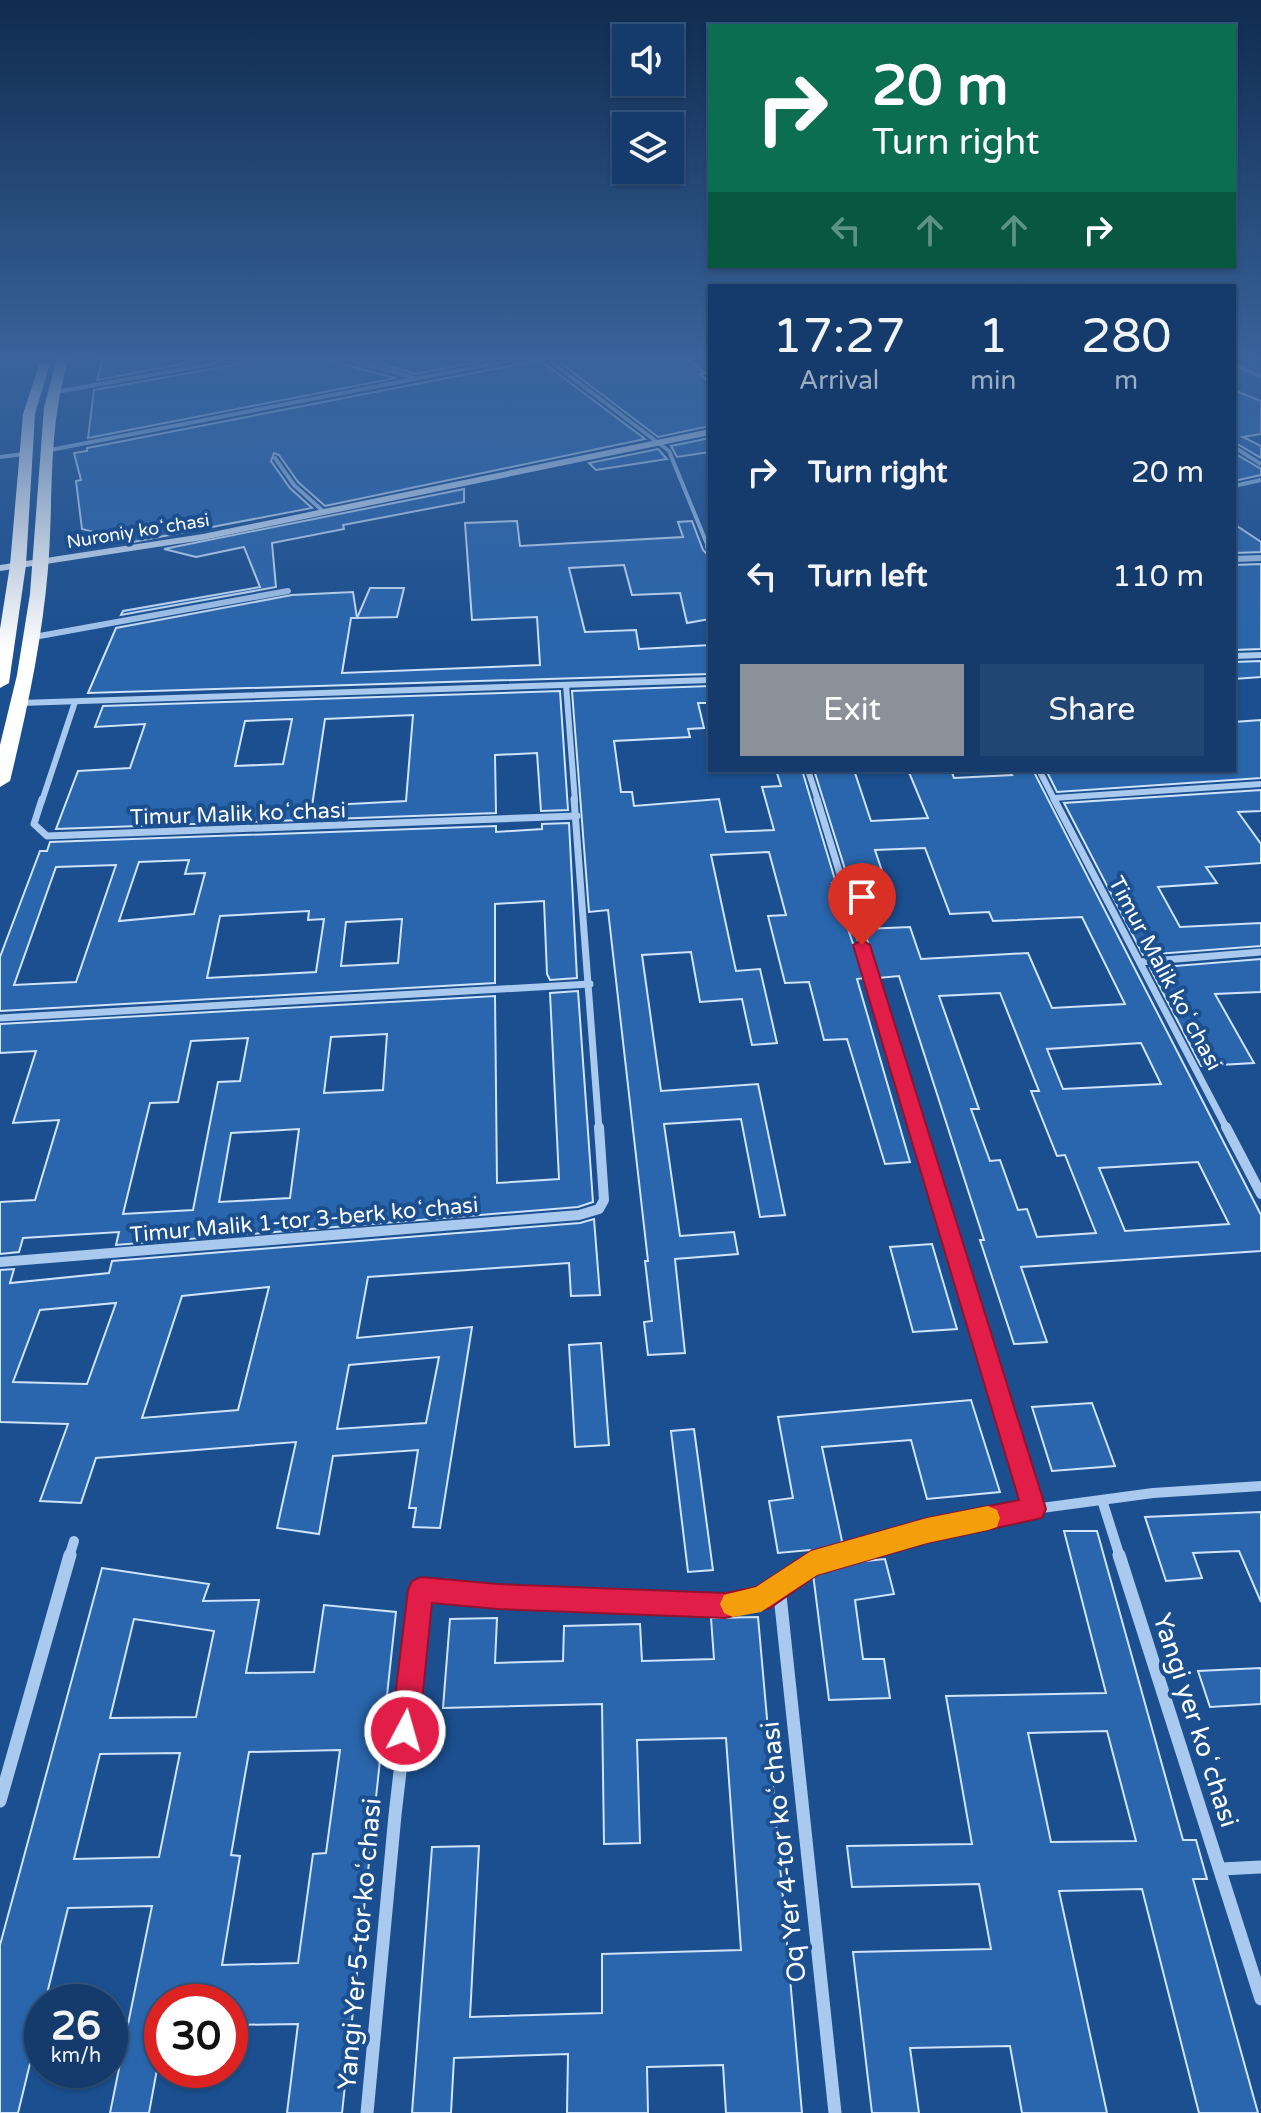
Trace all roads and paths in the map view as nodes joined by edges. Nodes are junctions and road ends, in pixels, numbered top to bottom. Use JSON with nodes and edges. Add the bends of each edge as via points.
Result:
{"nodes":[{"id":1,"x":24,"y":454,"type":"joint"},
{"id":2,"x":45,"y":454,"type":"edge"},
{"id":3,"x":604,"y":454,"type":"edge"},
{"id":4,"x":669,"y":454,"type":"edge"},
{"id":5,"x":0,"y":457,"type":"edge"},
{"id":6,"x":275,"y":458,"type":"dead end"},
{"id":7,"x":1261,"y":480,"type":"edge"},
{"id":8,"x":1236,"y":486,"type":"edge"},
{"id":9,"x":324,"y":512,"type":"junction"},
{"id":10,"x":708,"y":546,"type":"edge"},
{"id":11,"x":1261,"y":558,"type":"edge"},
{"id":12,"x":1236,"y":559,"type":"edge"},
{"id":13,"x":42,"y":562,"type":"junction"},
{"id":14,"x":18,"y":565,"type":"junction"},
{"id":15,"x":0,"y":568,"type":"edge"},
{"id":16,"x":288,"y":591,"type":"dead end"},
{"id":17,"x":34,"y":637,"type":"junction"},
{"id":18,"x":1261,"y":655,"type":"edge"},
{"id":19,"x":1236,"y":656,"type":"edge"},
{"id":20,"x":708,"y":680,"type":"edge"},
{"id":21,"x":0,"y":683,"type":"edge"},
{"id":22,"x":566,"y":685,"type":"junction"},
{"id":23,"x":75,"y":702,"type":"junction"},
{"id":24,"x":21,"y":703,"type":"junction"},
{"id":25,"x":809,"y":772,"type":"edge"},
{"id":26,"x":1040,"y":772,"type":"edge"},
{"id":27,"x":0,"y":781,"type":"edge"},
{"id":28,"x":1261,"y":784,"type":"edge"},
{"id":29,"x":1054,"y":798,"type":"junction"},
{"id":30,"x":577,"y":816,"type":"junction"},
{"id":31,"x":1261,"y":952,"type":"edge"},
{"id":32,"x":1140,"y":962,"type":"junction"},
{"id":33,"x":590,"y":984,"type":"junction"},
{"id":34,"x":0,"y":1018,"type":"edge"},
{"id":35,"x":1256,"y":1176,"type":"edge"},
{"id":36,"x":1261,"y":1194,"type":"edge"},
{"id":37,"x":0,"y":1262,"type":"edge"},
{"id":38,"x":1261,"y":1486,"type":"edge"},
{"id":39,"x":1102,"y":1500,"type":"junction"},
{"id":40,"x":1034,"y":1509,"type":"junction"},
{"id":41,"x":74,"y":1541,"type":"dead end"},
{"id":42,"x":779,"y":1586,"type":"junction"},
{"id":43,"x":0,"y":1801,"type":"edge"},
{"id":44,"x":1261,"y":1867,"type":"edge"},
{"id":45,"x":1221,"y":1869,"type":"junction"},
{"id":46,"x":1261,"y":1999,"type":"edge"},
{"id":47,"x":367,"y":2113,"type":"edge"},
{"id":48,"x":835,"y":2113,"type":"edge"}],
"edges":[{"from":1,"to":5,"type":"street"},
{"from":1,"to":14,"type":"highway"},
{"from":2,"to":13,"type":"highway"},
{"from":3,"to":9,"type":"street","name":"Nuroniy koʻchasi"},
{"from":4,"to":10,"type":"street"},
{"from":6,"to":9,"type":"street","via":[[294,485]]},
{"from":7,"to":8,"type":"street"},
{"from":9,"to":13,"type":"street","name":"Nuroniy koʻchasi"},
{"from":11,"to":12,"type":"street"},
{"from":13,"to":14,"type":"street","name":"Nuroniy koʻchasi"},
{"from":13,"to":17,"type":"highway"},
{"from":14,"to":15,"type":"street","name":"Nuroniy koʻchasi"},
{"from":14,"to":21,"type":"highway"},
{"from":16,"to":17,"type":"street"},
{"from":17,"to":24,"type":"highway"},
{"from":18,"to":19,"type":"street"},
{"from":20,"to":22,"type":"street"},
{"from":22,"to":23,"type":"street"},
{"from":22,"to":30,"type":"street"},
{"from":23,"to":24,"type":"street"},
{"from":23,"to":30,"type":"street","name":"Timur Malik koʻchasi","via":[[34,824],[47,836]]},
{"from":24,"to":27,"type":"highway"},
{"from":25,"to":40,"type":"street"},
{"from":26,"to":29,"type":"street","name":"Timur Malik koʻchasi"},
{"from":28,"to":29,"type":"street"},
{"from":29,"to":32,"type":"street","name":"Timur Malik koʻchasi"},
{"from":30,"to":33,"type":"street"},
{"from":31,"to":32,"type":"street"},
{"from":32,"to":35,"type":"street","name":"Timur Malik koʻchasi"},
{"from":33,"to":34,"type":"street"},
{"from":33,"to":37,"type":"street","name":"Timur Malik 1-tor 3-berk koʻchasi","via":[[604,1200],[599,1209],[579,1215]]},
{"from":35,"to":36,"type":"street","name":"Timur Malik koʻchasi"},
{"from":38,"to":39,"type":"street"},
{"from":39,"to":40,"type":"street"},
{"from":39,"to":45,"type":"street","name":"Yangi yer koʻchasi"},
{"from":40,"to":42,"type":"street","via":[[927,1530],[811,1564]]},
{"from":41,"to":43,"type":"street"},
{"from":42,"to":47,"type":"street","name":"Yangi Yer 5-tor koʻchasi","via":[[761,1599],[725,1605],[421,1590]]},
{"from":42,"to":48,"type":"street","name":"Oq Yer 4-tor koʻchasi"},
{"from":44,"to":45,"type":"street"},
{"from":45,"to":46,"type":"street","name":"Yangi yer koʻchasi"}]}
